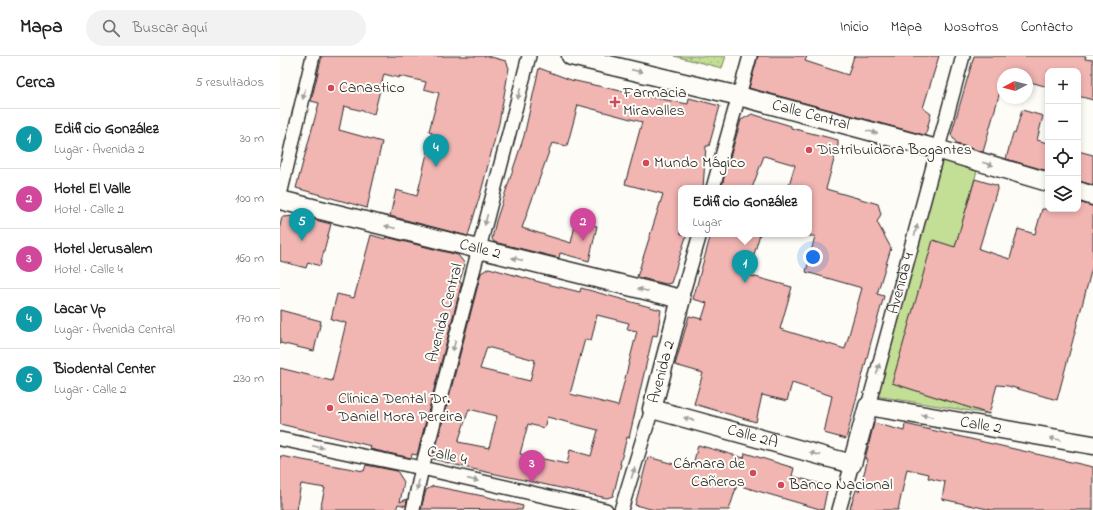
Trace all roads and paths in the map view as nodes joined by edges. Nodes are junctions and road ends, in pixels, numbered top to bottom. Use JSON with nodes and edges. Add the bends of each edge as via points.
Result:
{"nodes":[{"id":1,"x":313,"y":56,"type":"edge"},
{"id":2,"x":528,"y":56,"type":"edge"},
{"id":3,"x":571,"y":56,"type":"edge"},
{"id":4,"x":750,"y":56,"type":"edge"},
{"id":5,"x":962,"y":56,"type":"edge"},
{"id":6,"x":740,"y":96,"type":"junction"},
{"id":7,"x":937,"y":149,"type":"junction"},
{"id":8,"x":1045,"y":181,"type":"edge"},
{"id":9,"x":714,"y":185,"type":"edge"},
{"id":10,"x":1081,"y":192,"type":"edge"},
{"id":11,"x":280,"y":195,"type":"edge"},
{"id":12,"x":1093,"y":196,"type":"edge"},
{"id":13,"x":280,"y":200,"type":"edge"},
{"id":14,"x":699,"y":237,"type":"edge"},
{"id":15,"x":479,"y":249,"type":"junction"},
{"id":16,"x":681,"y":299,"type":"junction"},
{"id":17,"x":868,"y":406,"type":"junction"},
{"id":18,"x":652,"y":409,"type":"junction"},
{"id":19,"x":280,"y":439,"type":"edge"},
{"id":20,"x":1093,"y":445,"type":"edge"},
{"id":21,"x":852,"y":464,"type":"junction"},
{"id":22,"x":422,"y":468,"type":"junction"},
{"id":23,"x":413,"y":510,"type":"edge"},
{"id":24,"x":606,"y":510,"type":"edge"},
{"id":25,"x":621,"y":510,"type":"edge"},
{"id":26,"x":839,"y":510,"type":"edge"}],
"edges":[{"from":1,"to":11,"type":"street","one_way":true},
{"from":2,"to":15,"type":"street","name":"Avenida Central","one_way":true},
{"from":3,"to":6,"type":"main road","name":"Calle Central","one_way":true},
{"from":4,"to":6,"type":"street"},
{"from":5,"to":7,"type":"street","name":"Avenida 4"},
{"from":6,"to":7,"type":"main road","name":"Calle Central","one_way":true},
{"from":6,"to":9,"type":"street"},
{"from":7,"to":8,"type":"main road","name":"Calle Central","one_way":true},
{"from":17,"to":7,"type":"street","name":"Avenida 4","one_way":true},
{"from":10,"to":12,"type":"main road"},
{"from":15,"to":13,"type":"main road","name":"Calle 2","one_way":true},
{"from":14,"to":16,"type":"street","name":"Avenida 2"},
{"from":16,"to":15,"type":"main road","name":"Calle 2","one_way":true},
{"from":15,"to":22,"type":"street","name":"Avenida Central","one_way":true},
{"from":16,"to":18,"type":"main road","name":"Avenida 2"},
{"from":20,"to":17,"type":"main road","name":"Calle 2","one_way":true},
{"from":17,"to":21,"type":"main road","name":"Avenida 4"},
{"from":21,"to":18,"type":"main road","name":"Calle 2A","one_way":true},
{"from":25,"to":18,"type":"street","name":"Avenida 2","one_way":true},
{"from":19,"to":22,"type":"street","name":"Calle 4","one_way":true},
{"from":21,"to":26,"type":"street","name":"Avenida 4"},
{"from":22,"to":23,"type":"street","name":"Avenida Central","one_way":true},
{"from":22,"to":24,"type":"street","name":"Calle 4","one_way":true}]}
